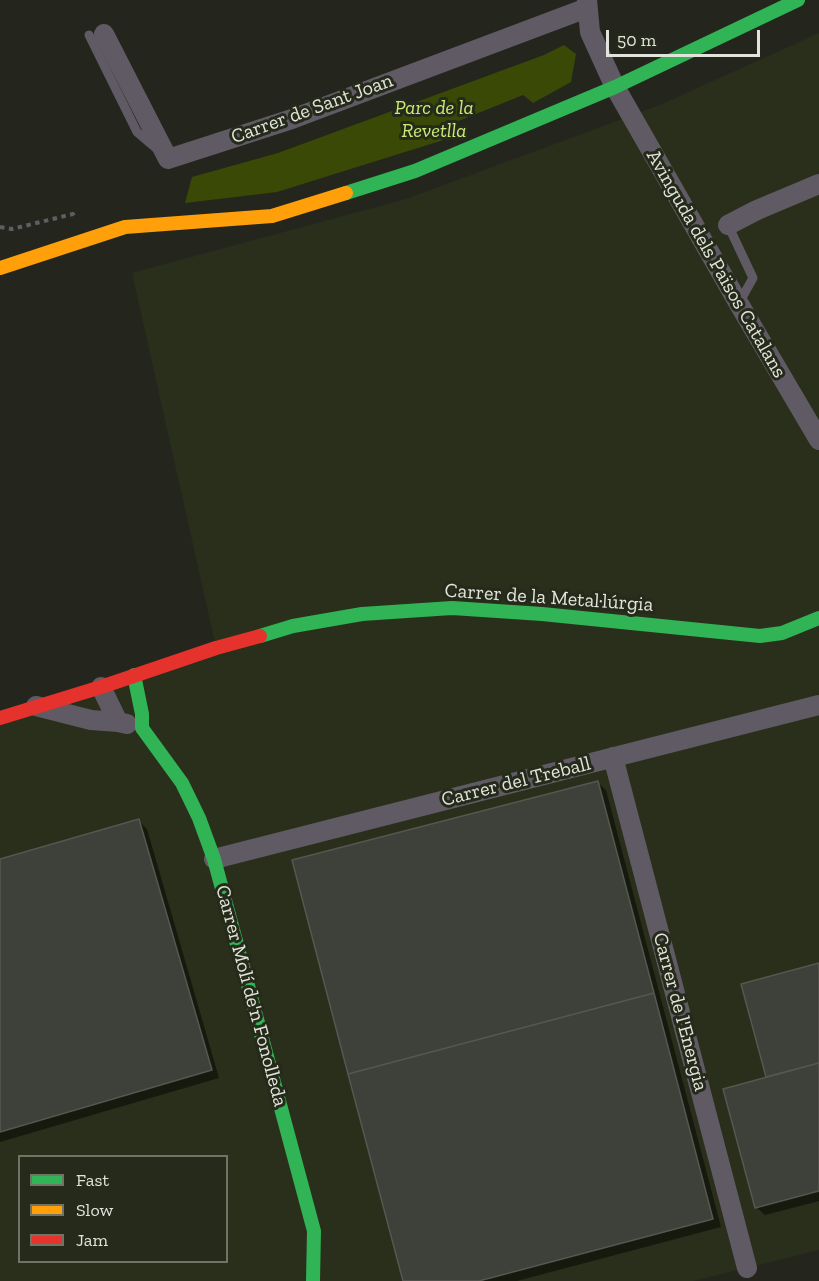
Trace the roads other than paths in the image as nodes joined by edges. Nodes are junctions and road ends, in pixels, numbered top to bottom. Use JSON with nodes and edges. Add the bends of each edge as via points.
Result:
{"nodes":[{"id":1,"x":798,"y":0,"type":"edge"},
{"id":2,"x":587,"y":4,"type":"edge"},
{"id":3,"x":97,"y":35,"type":"dead end"},
{"id":4,"x":615,"y":87,"type":"junction"},
{"id":5,"x":819,"y":184,"type":"edge"},
{"id":6,"x":728,"y":225,"type":"joint"},
{"id":7,"x":0,"y":268,"type":"edge"},
{"id":8,"x":739,"y":304,"type":"junction"},
{"id":9,"x":819,"y":440,"type":"edge"},
{"id":10,"x":819,"y":618,"type":"edge"},
{"id":11,"x":134,"y":675,"type":"junction"},
{"id":12,"x":101,"y":687,"type":"junction"},
{"id":13,"x":819,"y":705,"type":"edge"},
{"id":14,"x":36,"y":706,"type":"junction"},
{"id":15,"x":0,"y":718,"type":"edge"},
{"id":16,"x":118,"y":722,"type":"junction"},
{"id":17,"x":142,"y":728,"type":"junction"},
{"id":18,"x":613,"y":757,"type":"junction"},
{"id":19,"x":214,"y":859,"type":"junction"},
{"id":20,"x":747,"y":1268,"type":"dead end"},
{"id":21,"x":313,"y":1281,"type":"edge"}],
"edges":[{"from":1,"to":4,"type":"street"},
{"from":2,"to":3,"type":"street","name":"Carrer de Sant Joan","via":[[292,119],[168,159]]},
{"from":2,"to":4,"type":"street","name":"Avinguda dels Països Catalans","via":[[590,32]]},
{"from":4,"to":7,"type":"street","via":[[415,171],[272,216],[125,227]]},
{"from":4,"to":8,"type":"street","name":"Avinguda dels Països Catalans"},
{"from":5,"to":6,"type":"street"},
{"from":6,"to":8,"type":"lane","via":[[753,278]]},
{"from":8,"to":9,"type":"street","name":"Avinguda dels Països Catalans"},
{"from":10,"to":11,"type":"street","name":"Carrer de la Metal·lúrgia","via":[[782,633],[760,636],[452,608],[362,614],[293,626]]},
{"from":11,"to":12,"type":"street","name":"Carrer de la Metal·lúrgia"},
{"from":11,"to":17,"type":"street","name":"Carrer Molí de'n Fonolleda"},
{"from":12,"to":14,"type":"street","name":"Carrer de la Metal·lúrgia"},
{"from":12,"to":16,"type":"street"},
{"from":13,"to":18,"type":"street","name":"Carrer del Treball"},
{"from":14,"to":15,"type":"street","name":"Carrer de la Metal·lúrgia"},
{"from":14,"to":16,"type":"street","via":[[91,720]]},
{"from":16,"to":17,"type":"street"},
{"from":17,"to":19,"type":"street","name":"Carrer Molí de'n Fonolleda","via":[[182,783]]},
{"from":18,"to":19,"type":"street","name":"Carrer del Treball"},
{"from":18,"to":20,"type":"street","name":"Carrer de l'Energia"},
{"from":19,"to":21,"type":"street","name":"Carrer Molí de'n Fonolleda","via":[[314,1231]]}]}
